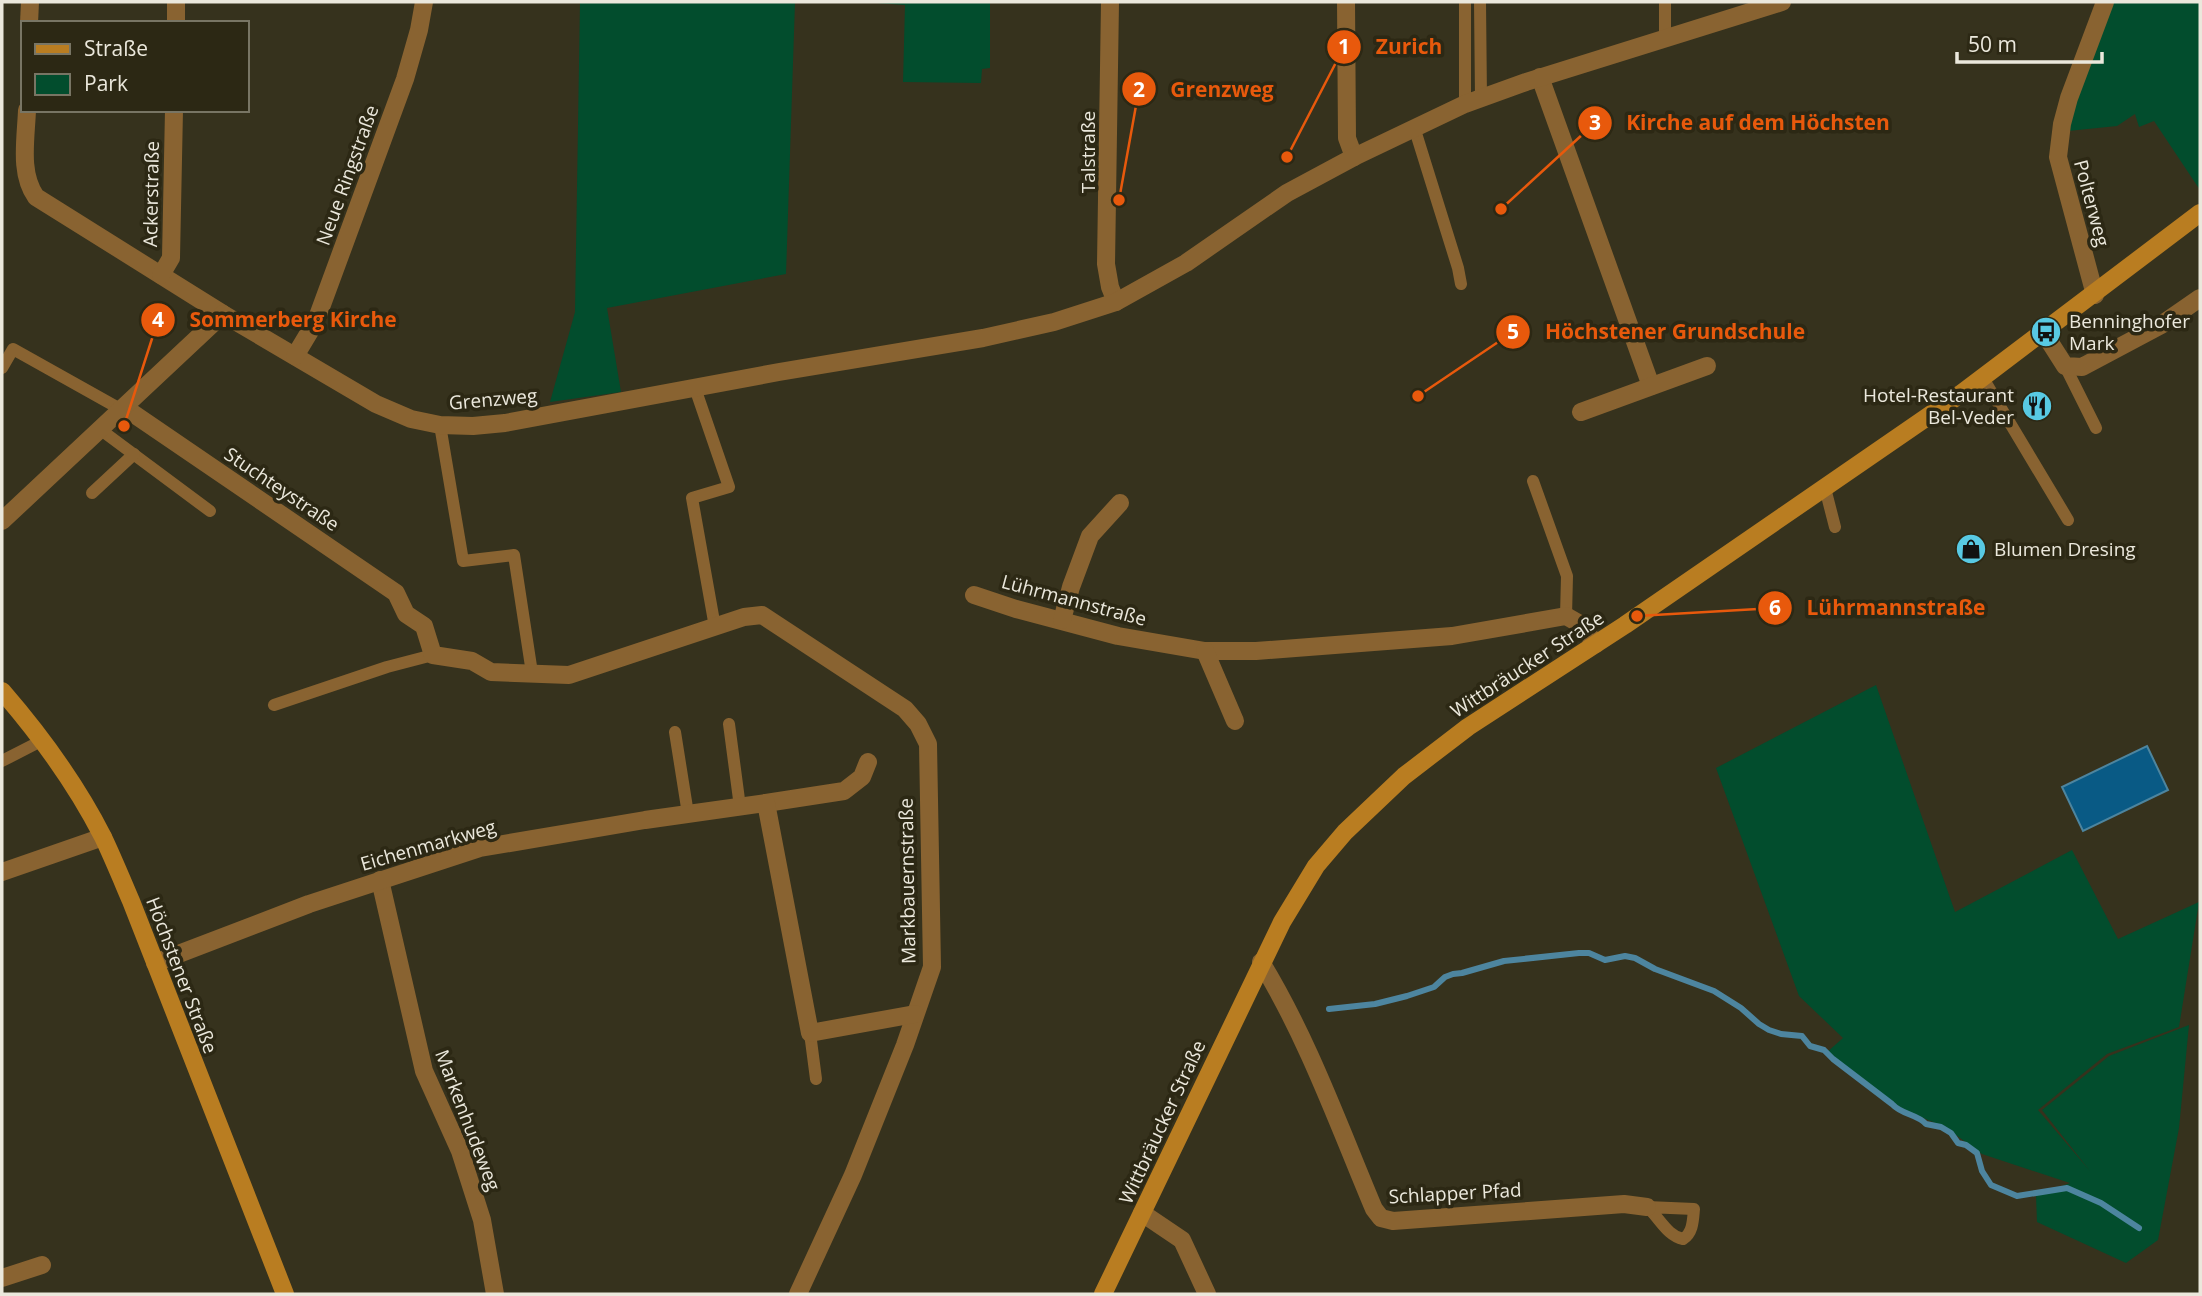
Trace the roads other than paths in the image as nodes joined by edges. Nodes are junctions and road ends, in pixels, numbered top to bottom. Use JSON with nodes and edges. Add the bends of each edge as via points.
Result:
{"nodes":[{"id":1,"x":30,"y":2,"type":"edge"},
{"id":2,"x":176,"y":2,"type":"edge"},
{"id":3,"x":424,"y":2,"type":"edge"},
{"id":4,"x":1110,"y":2,"type":"edge"},
{"id":5,"x":1346,"y":2,"type":"edge"},
{"id":6,"x":1465,"y":2,"type":"edge"},
{"id":7,"x":1480,"y":2,"type":"edge"},
{"id":8,"x":1665,"y":2,"type":"edge"},
{"id":9,"x":1782,"y":2,"type":"edge"},
{"id":10,"x":2105,"y":2,"type":"edge"},
{"id":11,"x":29,"y":21,"type":"edge"},
{"id":12,"x":176,"y":21,"type":"edge"},
{"id":13,"x":1665,"y":38,"type":"junction"},
{"id":14,"x":1540,"y":77,"type":"junction"},
{"id":15,"x":1473,"y":101,"type":"junction"},
{"id":16,"x":27,"y":112,"type":"edge"},
{"id":17,"x":174,"y":112,"type":"edge"},
{"id":18,"x":1415,"y":130,"type":"junction"},
{"id":19,"x":1354,"y":157,"type":"junction"},
{"id":20,"x":2200,"y":213,"type":"edge"},
{"id":21,"x":160,"y":275,"type":"junction"},
{"id":22,"x":1461,"y":284,"type":"dead end"},
{"id":23,"x":2095,"y":295,"type":"junction"},
{"id":24,"x":2200,"y":298,"type":"edge"},
{"id":25,"x":1116,"y":302,"type":"junction"},
{"id":26,"x":223,"y":314,"type":"junction"},
{"id":27,"x":2044,"y":333,"type":"junction"},
{"id":28,"x":295,"y":356,"type":"junction"},
{"id":29,"x":1707,"y":366,"type":"dead end"},
{"id":30,"x":2065,"y":366,"type":"junction"},
{"id":31,"x":2,"y":368,"type":"edge"},
{"id":32,"x":1983,"y":378,"type":"junction"},
{"id":33,"x":1651,"y":387,"type":"junction"},
{"id":34,"x":695,"y":388,"type":"junction"},
{"id":35,"x":123,"y":409,"type":"junction"},
{"id":36,"x":1581,"y":412,"type":"dead end"},
{"id":37,"x":440,"y":425,"type":"junction"},
{"id":38,"x":2096,"y":428,"type":"dead end"},
{"id":39,"x":101,"y":430,"type":"junction"},
{"id":40,"x":134,"y":454,"type":"junction"},
{"id":41,"x":1533,"y":481,"type":"dead end"},
{"id":42,"x":1825,"y":488,"type":"junction"},
{"id":43,"x":92,"y":493,"type":"dead end"},
{"id":44,"x":1120,"y":503,"type":"dead end"},
{"id":45,"x":210,"y":511,"type":"dead end"},
{"id":46,"x":2068,"y":520,"type":"dead end"},
{"id":47,"x":2,"y":521,"type":"edge"},
{"id":48,"x":1835,"y":527,"type":"dead end"},
{"id":49,"x":974,"y":595,"type":"dead end"},
{"id":50,"x":1566,"y":615,"type":"junction"},
{"id":51,"x":1062,"y":620,"type":"junction"},
{"id":52,"x":715,"y":627,"type":"junction"},
{"id":53,"x":1596,"y":645,"type":"junction"},
{"id":54,"x":1205,"y":651,"type":"junction"},
{"id":55,"x":433,"y":655,"type":"junction"},
{"id":56,"x":532,"y":673,"type":"junction"},
{"id":57,"x":2,"y":691,"type":"edge"},
{"id":58,"x":274,"y":705,"type":"dead end"},
{"id":59,"x":1235,"y":721,"type":"dead end"},
{"id":60,"x":729,"y":724,"type":"dead end"},
{"id":61,"x":675,"y":732,"type":"dead end"},
{"id":62,"x":43,"y":740,"type":"junction"},
{"id":63,"x":2,"y":761,"type":"edge"},
{"id":64,"x":868,"y":762,"type":"dead end"},
{"id":65,"x":766,"y":803,"type":"junction"},
{"id":66,"x":740,"y":807,"type":"junction"},
{"id":67,"x":688,"y":814,"type":"junction"},
{"id":68,"x":103,"y":837,"type":"junction"},
{"id":69,"x":2,"y":872,"type":"edge"},
{"id":70,"x":380,"y":880,"type":"junction"},
{"id":71,"x":1261,"y":962,"type":"junction"},
{"id":72,"x":155,"y":963,"type":"junction"},
{"id":73,"x":915,"y":1014,"type":"junction"},
{"id":74,"x":810,"y":1033,"type":"junction"},
{"id":75,"x":816,"y":1079,"type":"dead end"},
{"id":76,"x":1647,"y":1207,"type":"dead end"},
{"id":77,"x":1142,"y":1213,"type":"junction"},
{"id":78,"x":42,"y":1265,"type":"dead end"},
{"id":79,"x":2,"y":1278,"type":"edge"},
{"id":80,"x":285,"y":1294,"type":"edge"},
{"id":81,"x":495,"y":1294,"type":"edge"},
{"id":82,"x":799,"y":1294,"type":"edge"},
{"id":83,"x":1102,"y":1294,"type":"edge"},
{"id":84,"x":1207,"y":1294,"type":"edge"}],
"edges":[{"from":1,"to":11,"type":"street"},
{"from":2,"to":12,"type":"street"},
{"from":3,"to":28,"type":"street","name":"Neue Ringstraße","via":[[400,92],[316,321]]},
{"from":4,"to":25,"type":"street","name":"Talstraße","via":[[1106,264]]},
{"from":5,"to":19,"type":"street","via":[[1348,138]]},
{"from":6,"to":15,"type":"lane"},
{"from":7,"to":15,"type":"lane"},
{"from":8,"to":13,"type":"lane"},
{"from":9,"to":13,"type":"street","name":"Grenzweg"},
{"from":10,"to":23,"type":"street","name":"Polterweg","via":[[2069,98],[2058,157]]},
{"from":13,"to":14,"type":"street","name":"Grenzweg"},
{"from":14,"to":15,"type":"street","name":"Grenzweg"},
{"from":14,"to":33,"type":"street"},
{"from":15,"to":18,"type":"street","name":"Grenzweg"},
{"from":16,"to":21,"type":"street","name":"Grenzweg","via":[[26,173],[36,197]]},
{"from":17,"to":21,"type":"street","name":"Ackerstraße","via":[[171,258]]},
{"from":18,"to":19,"type":"street","name":"Grenzweg"},
{"from":18,"to":22,"type":"lane"},
{"from":19,"to":25,"type":"street","name":"Grenzweg","via":[[1287,193],[1186,263]]},
{"from":20,"to":23,"type":"main road","name":"Wittbräucker Straße"},
{"from":21,"to":26,"type":"street","name":"Grenzweg"},
{"from":23,"to":27,"type":"main road","name":"Wittbräucker Straße"},
{"from":24,"to":30,"type":"street","via":[[2161,325],[2082,366]]},
{"from":25,"to":34,"type":"street","name":"Grenzweg","via":[[1054,323],[983,338]]},
{"from":26,"to":28,"type":"street","name":"Grenzweg"},
{"from":26,"to":35,"type":"street"},
{"from":27,"to":30,"type":"street"},
{"from":27,"to":32,"type":"main road","name":"Wittbräucker Straße"},
{"from":28,"to":37,"type":"street","name":"Grenzweg","via":[[376,404]]},
{"from":29,"to":33,"type":"street"},
{"from":30,"to":38,"type":"lane"},
{"from":31,"to":35,"type":"lane","name":"Stuchteystraße","via":[[13,349]]},
{"from":32,"to":42,"type":"main road","name":"Wittbräucker Straße"},
{"from":32,"to":46,"type":"lane"},
{"from":33,"to":36,"type":"street"},
{"from":34,"to":37,"type":"street","name":"Grenzweg","via":[[505,424]]},
{"from":34,"to":52,"type":"lane","via":[[729,488],[692,498]]},
{"from":35,"to":39,"type":"street"},
{"from":35,"to":55,"type":"street","name":"Stuchteystraße","via":[[396,593],[406,614],[424,626]]},
{"from":37,"to":56,"type":"lane","via":[[463,561],[514,555]]},
{"from":39,"to":40,"type":"lane"},
{"from":39,"to":47,"type":"street"},
{"from":40,"to":43,"type":"lane"},
{"from":40,"to":45,"type":"lane"},
{"from":41,"to":50,"type":"lane","via":[[1566,576]]},
{"from":42,"to":48,"type":"lane"},
{"from":42,"to":53,"type":"main road","name":"Wittbräucker Straße"},
{"from":44,"to":51,"type":"street","via":[[1090,536]]},
{"from":49,"to":51,"type":"street","name":"Lührmannstraße"},
{"from":50,"to":53,"type":"street","via":[[1580,624]]},
{"from":50,"to":54,"type":"street","name":"Lührmannstraße","via":[[1452,636]]},
{"from":51,"to":54,"type":"street","name":"Lührmannstraße","via":[[1118,636]]},
{"from":52,"to":56,"type":"street","name":"Markbauernstraße","via":[[569,675]]},
{"from":52,"to":73,"type":"street","name":"Markbauernstraße","via":[[762,615],[905,709],[918,724],[928,744],[932,967]]},
{"from":53,"to":71,"type":"main road","name":"Wittbräucker Straße","via":[[1468,727],[1373,803],[1316,866]]},
{"from":54,"to":59,"type":"street"},
{"from":55,"to":56,"type":"street","name":"Markbauernstraße","via":[[472,661],[491,671]]},
{"from":55,"to":58,"type":"lane","name":"Markbauernstraße"},
{"from":57,"to":62,"type":"main road","name":"Höchstener Straße"},
{"from":60,"to":66,"type":"lane"},
{"from":61,"to":67,"type":"lane"},
{"from":62,"to":63,"type":"lane"},
{"from":62,"to":68,"type":"main road","name":"Höchstener Straße"},
{"from":64,"to":65,"type":"street","name":"Eichenmarkweg","via":[[862,777],[844,791]]},
{"from":65,"to":66,"type":"street","name":"Eichenmarkweg"},
{"from":65,"to":74,"type":"street"},
{"from":66,"to":67,"type":"street","name":"Eichenmarkweg"},
{"from":67,"to":70,"type":"street","name":"Eichenmarkweg","via":[[480,848]]},
{"from":68,"to":69,"type":"street"},
{"from":68,"to":72,"type":"main road","name":"Höchstener Straße"},
{"from":70,"to":72,"type":"street","name":"Eichenmarkweg"},
{"from":70,"to":81,"type":"street","name":"Markenhudeweg","via":[[424,1071],[460,1151],[482,1220]]},
{"from":71,"to":76,"type":"street","name":"Schlapper Pfad","via":[[1321,1081],[1381,1218],[1393,1221],[1624,1204]]},
{"from":71,"to":77,"type":"main road","name":"Wittbräucker Straße"},
{"from":72,"to":80,"type":"main road","name":"Höchstener Straße"},
{"from":73,"to":74,"type":"street"},
{"from":73,"to":82,"type":"street","name":"Markbauernstraße","via":[[853,1175]]},
{"from":74,"to":75,"type":"lane"},
{"from":77,"to":83,"type":"main road","name":"Wittbräucker Straße"},
{"from":77,"to":84,"type":"street","via":[[1182,1240]]},
{"from":78,"to":79,"type":"street"}]}
